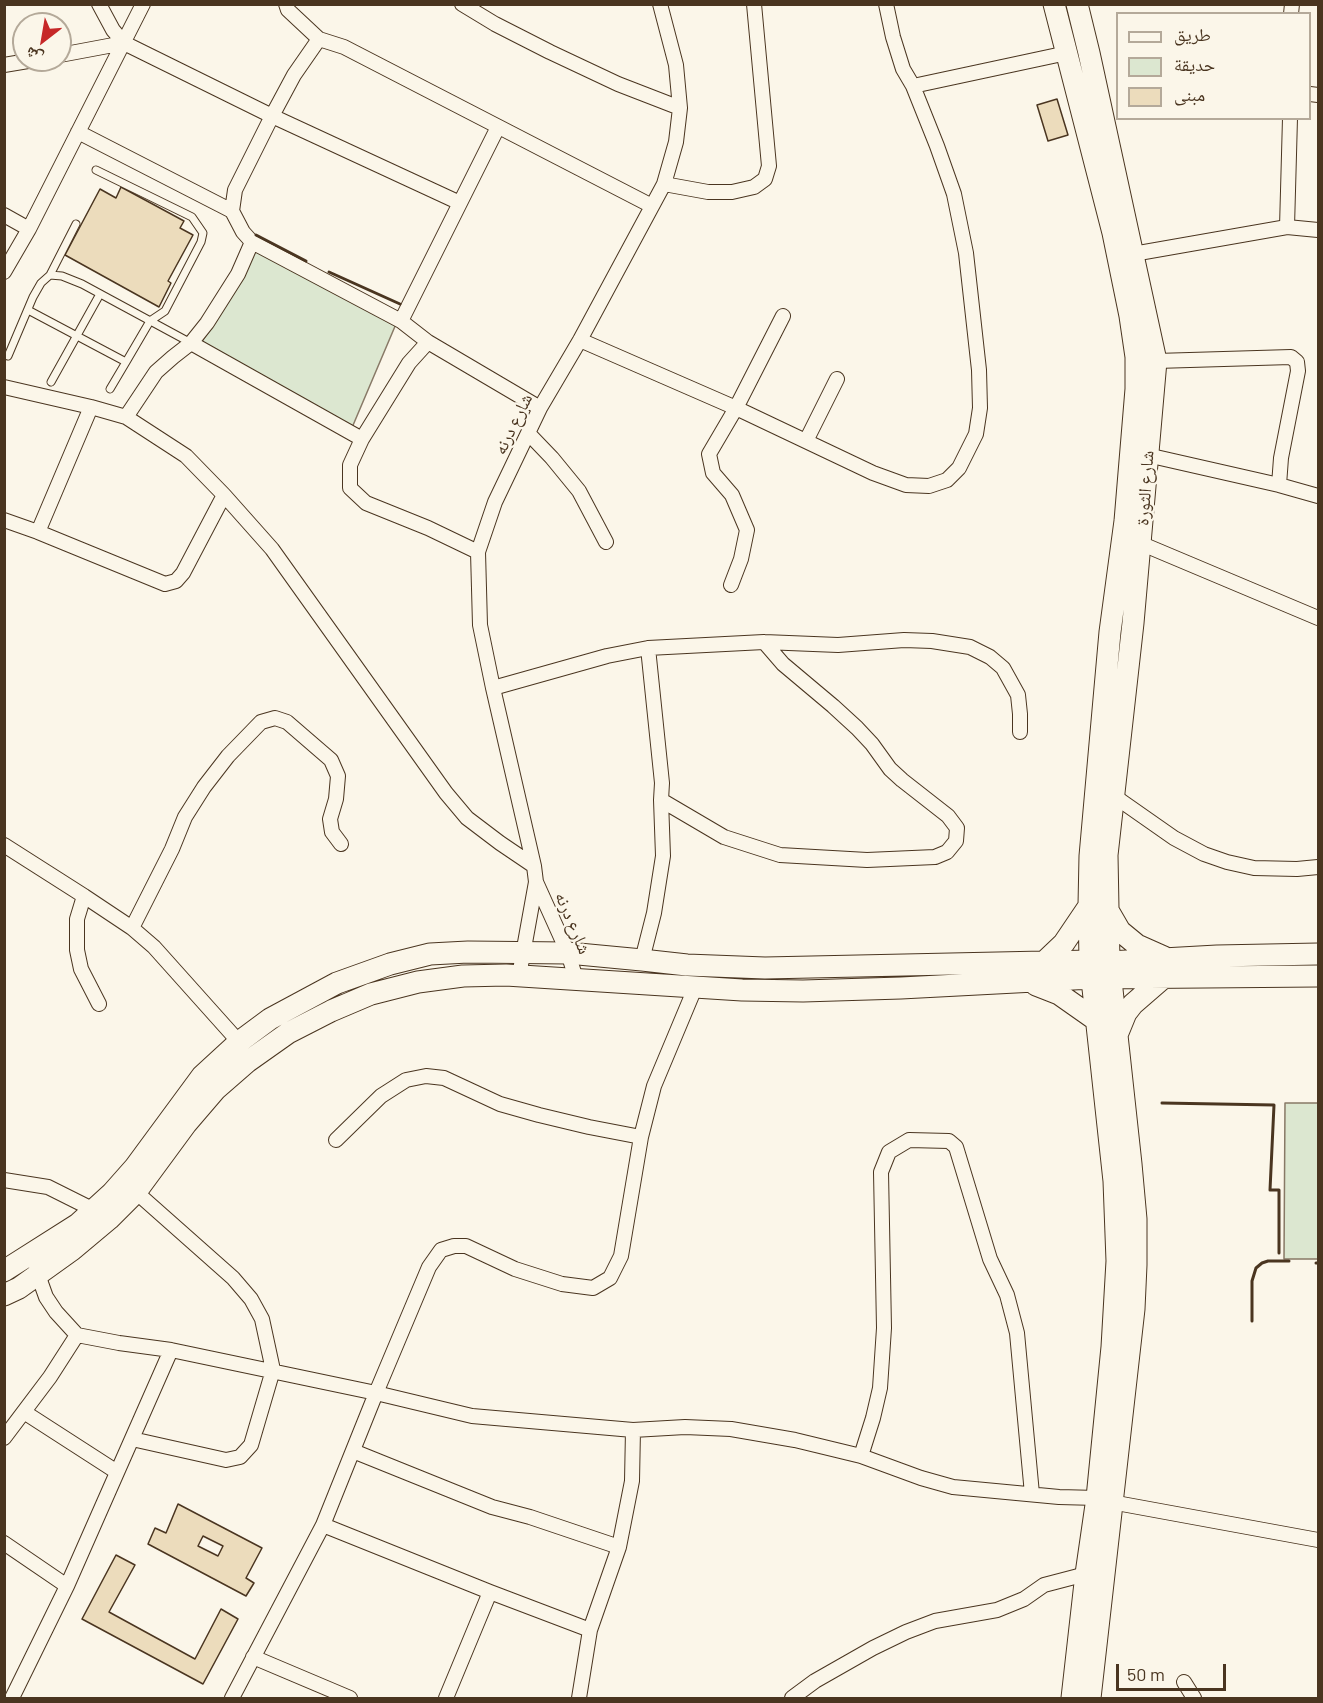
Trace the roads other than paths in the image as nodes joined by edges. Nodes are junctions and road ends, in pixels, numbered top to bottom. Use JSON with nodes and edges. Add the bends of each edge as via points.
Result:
{"nodes":[{"id":1,"x":99,"y":4,"type":"edge"},
{"id":2,"x":143,"y":4,"type":"edge"},
{"id":3,"x":286,"y":4,"type":"edge"},
{"id":4,"x":462,"y":4,"type":"edge"},
{"id":5,"x":660,"y":4,"type":"edge"},
{"id":6,"x":754,"y":4,"type":"edge"},
{"id":7,"x":886,"y":4,"type":"edge"},
{"id":8,"x":1054,"y":4,"type":"edge"},
{"id":9,"x":1077,"y":4,"type":"edge"},
{"id":10,"x":319,"y":39,"type":"junction"},
{"id":11,"x":124,"y":43,"type":"junction"},
{"id":12,"x":72,"y":53,"type":"edge"},
{"id":13,"x":1067,"y":53,"type":"junction"},
{"id":14,"x":913,"y":86,"type":"junction"},
{"id":15,"x":680,"y":108,"type":"junction"},
{"id":16,"x":272,"y":116,"type":"junction"},
{"id":17,"x":1290,"y":120,"type":"edge"},
{"id":18,"x":498,"y":127,"type":"junction"},
{"id":19,"x":78,"y":132,"type":"junction"},
{"id":20,"x":96,"y":170,"type":"dead end"},
{"id":21,"x":664,"y":184,"type":"junction"},
{"id":22,"x":460,"y":203,"type":"junction"},
{"id":23,"x":652,"y":206,"type":"junction"},
{"id":24,"x":232,"y":211,"type":"junction"},
{"id":25,"x":4,"y":215,"type":"edge"},
{"id":26,"x":76,"y":224,"type":"dead end"},
{"id":27,"x":1287,"y":227,"type":"junction"},
{"id":28,"x":28,"y":229,"type":"junction"},
{"id":29,"x":1318,"y":230,"type":"edge"},
{"id":30,"x":252,"y":242,"type":"junction"},
{"id":31,"x":1133,"y":254,"type":"junction"},
{"id":32,"x":4,"y":272,"type":"edge"},
{"id":33,"x":50,"y":275,"type":"junction"},
{"id":34,"x":100,"y":294,"type":"junction"},
{"id":35,"x":28,"y":310,"type":"junction"},
{"id":36,"x":783,"y":316,"type":"dead end"},
{"id":37,"x":150,"y":321,"type":"junction"},
{"id":38,"x":401,"y":321,"type":"junction"},
{"id":39,"x":76,"y":335,"type":"junction"},
{"id":40,"x":580,"y":340,"type":"junction"},
{"id":41,"x":428,"y":342,"type":"junction"},
{"id":42,"x":191,"y":343,"type":"junction"},
{"id":43,"x":8,"y":356,"type":"dead end"},
{"id":44,"x":1156,"y":361,"type":"junction"},
{"id":45,"x":126,"y":362,"type":"junction"},
{"id":46,"x":837,"y":379,"type":"dead end"},
{"id":47,"x":51,"y":382,"type":"dead end"},
{"id":48,"x":4,"y":387,"type":"edge"},
{"id":49,"x":110,"y":389,"type":"dead end"},
{"id":50,"x":91,"y":407,"type":"junction"},
{"id":51,"x":540,"y":408,"type":"junction"},
{"id":52,"x":736,"y":408,"type":"junction"},
{"id":53,"x":126,"y":417,"type":"junction"},
{"id":54,"x":528,"y":433,"type":"junction"},
{"id":55,"x":362,"y":439,"type":"junction"},
{"id":56,"x":806,"y":441,"type":"junction"},
{"id":57,"x":1147,"y":455,"type":"junction"},
{"id":58,"x":1279,"y":485,"type":"junction"},
{"id":59,"x":224,"y":495,"type":"junction"},
{"id":60,"x":1318,"y":496,"type":"edge"},
{"id":61,"x":4,"y":520,"type":"edge"},
{"id":62,"x":38,"y":532,"type":"junction"},
{"id":63,"x":1132,"y":540,"type":"junction"},
{"id":64,"x":606,"y":542,"type":"dead end"},
{"id":65,"x":477,"y":552,"type":"junction"},
{"id":66,"x":731,"y":585,"type":"dead end"},
{"id":67,"x":1318,"y":618,"type":"edge"},
{"id":68,"x":764,"y":642,"type":"junction"},
{"id":69,"x":648,"y":648,"type":"junction"},
{"id":70,"x":493,"y":688,"type":"junction"},
{"id":71,"x":1020,"y":732,"type":"dead end"},
{"id":72,"x":1114,"y":796,"type":"junction"},
{"id":73,"x":661,"y":800,"type":"junction"},
{"id":74,"x":340,"y":844,"type":"dead end"},
{"id":75,"x":4,"y":845,"type":"edge"},
{"id":76,"x":534,"y":866,"type":"junction"},
{"id":77,"x":1318,"y":867,"type":"edge"},
{"id":78,"x":536,"y":882,"type":"junction"},
{"id":79,"x":84,"y":896,"type":"junction"},
{"id":80,"x":1099,"y":909,"type":"junction"},
{"id":81,"x":132,"y":928,"type":"junction"},
{"id":82,"x":523,"y":953,"type":"junction"},
{"id":83,"x":568,"y":953,"type":"junction"},
{"id":84,"x":1318,"y":954,"type":"edge"},
{"id":85,"x":642,"y":960,"type":"junction"},
{"id":86,"x":1044,"y":962,"type":"junction"},
{"id":87,"x":1165,"y":969,"type":"junction"},
{"id":88,"x":1100,"y":970,"type":"junction"},
{"id":89,"x":519,"y":976,"type":"junction"},
{"id":90,"x":1318,"y":976,"type":"edge"},
{"id":91,"x":576,"y":979,"type":"junction"},
{"id":92,"x":1027,"y":982,"type":"junction"},
{"id":93,"x":695,"y":988,"type":"junction"},
{"id":94,"x":99,"y":1004,"type":"dead end"},
{"id":95,"x":1096,"y":1020,"type":"junction"},
{"id":96,"x":1116,"y":1036,"type":"junction"},
{"id":97,"x":239,"y":1042,"type":"junction"},
{"id":98,"x":641,"y":1137,"type":"junction"},
{"id":99,"x":336,"y":1140,"type":"dead end"},
{"id":100,"x":4,"y":1180,"type":"edge"},
{"id":101,"x":136,"y":1192,"type":"junction"},
{"id":102,"x":94,"y":1210,"type":"junction"},
{"id":103,"x":1127,"y":1263,"type":"junction"},
{"id":104,"x":34,"y":1265,"type":"junction"},
{"id":105,"x":4,"y":1271,"type":"edge"},
{"id":106,"x":4,"y":1295,"type":"edge"},
{"id":107,"x":77,"y":1335,"type":"junction"},
{"id":108,"x":171,"y":1350,"type":"junction"},
{"id":109,"x":273,"y":1370,"type":"junction"},
{"id":110,"x":376,"y":1393,"type":"junction"},
{"id":111,"x":24,"y":1412,"type":"junction"},
{"id":112,"x":633,"y":1430,"type":"junction"},
{"id":113,"x":4,"y":1438,"type":"edge"},
{"id":114,"x":132,"y":1438,"type":"junction"},
{"id":115,"x":353,"y":1451,"type":"junction"},
{"id":116,"x":861,"y":1456,"type":"junction"},
{"id":117,"x":117,"y":1472,"type":"junction"},
{"id":118,"x":1032,"y":1494,"type":"junction"},
{"id":119,"x":1104,"y":1500,"type":"junction"},
{"id":120,"x":323,"y":1525,"type":"junction"},
{"id":121,"x":1318,"y":1540,"type":"edge"},
{"id":122,"x":4,"y":1543,"type":"edge"},
{"id":123,"x":619,"y":1547,"type":"junction"},
{"id":124,"x":1086,"y":1574,"type":"junction"},
{"id":125,"x":67,"y":1586,"type":"junction"},
{"id":126,"x":490,"y":1592,"type":"junction"},
{"id":127,"x":590,"y":1629,"type":"junction"},
{"id":128,"x":253,"y":1657,"type":"junction"},
{"id":129,"x":1184,"y":1682,"type":"dead end"},
{"id":130,"x":12,"y":1698,"type":"edge"},
{"id":131,"x":232,"y":1698,"type":"edge"},
{"id":132,"x":350,"y":1698,"type":"edge"},
{"id":133,"x":446,"y":1698,"type":"edge"},
{"id":134,"x":579,"y":1698,"type":"edge"},
{"id":135,"x":792,"y":1698,"type":"edge"},
{"id":136,"x":1072,"y":1698,"type":"edge"},
{"id":137,"x":1090,"y":1698,"type":"edge"},
{"id":138,"x":1194,"y":1698,"type":"edge"}],
"edges":[{"from":1,"to":11,"type":"street"},
{"from":2,"to":11,"type":"street"},
{"from":3,"to":10,"type":"street"},
{"from":4,"to":15,"type":"street","via":[[550,52]]},
{"from":5,"to":15,"type":"street","name":"شارع درنه","via":[[676,65]]},
{"from":6,"to":21,"type":"street","via":[[769,166],[765,179],[754,187],[732,192]]},
{"from":7,"to":14,"type":"street","via":[[903,69]]},
{"from":8,"to":13,"type":"main road","name":"شارع الثورة"},
{"from":9,"to":31,"type":"main road","name":"شارع الثورة"},
{"from":10,"to":16,"type":"street"},
{"from":10,"to":18,"type":"street","via":[[344,47]]},
{"from":11,"to":12,"type":"street"},
{"from":11,"to":16,"type":"street"},
{"from":11,"to":19,"type":"street"},
{"from":13,"to":14,"type":"street"},
{"from":13,"to":63,"type":"main road","name":"شارع الثورة","via":[[1131,316],[1136,357]]},
{"from":14,"to":56,"type":"street","via":[[954,194],[966,253],[979,370],[976,434],[959,468],[947,480],[929,486],[906,485],[873,473]]},
{"from":15,"to":21,"type":"street","name":"شارع درنه","via":[[676,142]]},
{"from":16,"to":22,"type":"street"},
{"from":16,"to":24,"type":"street","via":[[235,190]]},
{"from":17,"to":27,"type":"street"},
{"from":18,"to":22,"type":"street"},
{"from":18,"to":23,"type":"street"},
{"from":19,"to":24,"type":"street"},
{"from":19,"to":28,"type":"street"},
{"from":20,"to":37,"type":"lane","via":[[192,217],[203,232],[165,311]]},
{"from":21,"to":23,"type":"street","name":"شارع درنه"},
{"from":22,"to":38,"type":"street"},
{"from":23,"to":40,"type":"street","name":"شارع درنه"},
{"from":24,"to":30,"type":"street"},
{"from":25,"to":28,"type":"street"},
{"from":26,"to":33,"type":"lane"},
{"from":27,"to":29,"type":"street"},
{"from":27,"to":31,"type":"street"},
{"from":28,"to":32,"type":"street"},
{"from":30,"to":38,"type":"street"},
{"from":30,"to":42,"type":"street","via":[[238,274]]},
{"from":31,"to":44,"type":"main road","name":"شارع الثورة"},
{"from":33,"to":34,"type":"lane","via":[[62,276]]},
{"from":33,"to":35,"type":"lane","via":[[41,283]]},
{"from":34,"to":37,"type":"lane"},
{"from":34,"to":39,"type":"lane"},
{"from":35,"to":39,"type":"lane"},
{"from":35,"to":43,"type":"lane"},
{"from":36,"to":52,"type":"street"},
{"from":37,"to":42,"type":"lane"},
{"from":37,"to":45,"type":"lane"},
{"from":38,"to":41,"type":"street"},
{"from":39,"to":45,"type":"lane"},
{"from":39,"to":47,"type":"lane"},
{"from":40,"to":51,"type":"street","name":"شارع درنه"},
{"from":40,"to":52,"type":"street"},
{"from":41,"to":51,"type":"street"},
{"from":41,"to":55,"type":"street","via":[[409,363]]},
{"from":42,"to":53,"type":"street","via":[[156,372]]},
{"from":42,"to":55,"type":"street"},
{"from":44,"to":57,"type":"main road","name":"شارع الثورة"},
{"from":44,"to":58,"type":"street","via":[[1291,357],[1297,362]]},
{"from":45,"to":49,"type":"lane"},
{"from":46,"to":56,"type":"street"},
{"from":48,"to":50,"type":"street"},
{"from":50,"to":53,"type":"street"},
{"from":50,"to":62,"type":"street"},
{"from":51,"to":54,"type":"street","name":"شارع درنه"},
{"from":52,"to":56,"type":"street"},
{"from":52,"to":66,"type":"street","via":[[709,454],[713,473],[732,495],[747,530]]},
{"from":53,"to":59,"type":"street","via":[[186,456]]},
{"from":54,"to":64,"type":"street","via":[[579,490]]},
{"from":54,"to":65,"type":"street","name":"شارع درنه","via":[[495,502]]},
{"from":55,"to":65,"type":"street","via":[[350,465],[350,488],[366,503]]},
{"from":57,"to":58,"type":"street"},
{"from":57,"to":63,"type":"main road","name":"شارع الثورة"},
{"from":58,"to":60,"type":"street"},
{"from":59,"to":62,"type":"street","via":[[183,573],[176,581],[165,584]]},
{"from":59,"to":76,"type":"street","via":[[272,549],[446,793],[467,818]]},
{"from":61,"to":62,"type":"street"},
{"from":63,"to":67,"type":"street"},
{"from":63,"to":72,"type":"main road","name":"شارع الثورة"},
{"from":63,"to":80,"type":"main road","name":"شارع الثورة","via":[[1109,643],[1090,856]]},
{"from":65,"to":70,"type":"street","name":"شارع درنه","via":[[480,625]]},
{"from":68,"to":69,"type":"street"},
{"from":68,"to":71,"type":"street","via":[[838,645],[932,640],[970,647],[990,657],[1012,682],[1018,695]]},
{"from":68,"to":73,"type":"street","via":[[783,664],[857,728],[890,769],[948,816],[957,828],[956,841],[947,852],[935,857],[867,860],[780,855],[724,837]]},
{"from":69,"to":70,"type":"street"},
{"from":69,"to":73,"type":"street","via":[[663,783]]},
{"from":70,"to":76,"type":"street","name":"شارع درنه"},
{"from":72,"to":77,"type":"street","via":[[1204,854],[1254,868]]},
{"from":72,"to":80,"type":"main road","name":"شارع الثورة"},
{"from":73,"to":85,"type":"street","via":[[663,856]]},
{"from":74,"to":81,"type":"street","via":[[330,819],[338,776],[332,760],[287,722],[275,717],[261,722],[228,756],[191,807]]},
{"from":75,"to":79,"type":"street"},
{"from":76,"to":78,"type":"street","name":"شارع درنه"},
{"from":78,"to":82,"type":"street","name":"شارع درنه"},
{"from":78,"to":83,"type":"street","name":"شارع درنه"},
{"from":79,"to":81,"type":"street"},
{"from":79,"to":94,"type":"street","via":[[76,919],[77,950],[81,969]]},
{"from":80,"to":86,"type":"main road"},
{"from":80,"to":87,"type":"main road"},
{"from":80,"to":88,"type":"main road","name":"شارع الثورة"},
{"from":81,"to":97,"type":"street","via":[[174,968]]},
{"from":82,"to":83,"type":"main road"},
{"from":82,"to":89,"type":"street","name":"شارع درنه"},
{"from":82,"to":97,"type":"main road","via":[[430,954],[390,964],[337,983],[270,1019]]},
{"from":83,"to":85,"type":"main road"},
{"from":83,"to":91,"type":"street","name":"شارع درنه"},
{"from":84,"to":87,"type":"main road"},
{"from":85,"to":86,"type":"main road","via":[[765,968]]},
{"from":86,"to":88,"type":"main road"},
{"from":87,"to":88,"type":"main road"},
{"from":87,"to":90,"type":"main road"},
{"from":87,"to":96,"type":"main road","via":[[1126,1013]]},
{"from":88,"to":92,"type":"main road"},
{"from":88,"to":95,"type":"main road"},
{"from":88,"to":96,"type":"main road"},
{"from":89,"to":91,"type":"main road"},
{"from":89,"to":101,"type":"main road","via":[[463,976],[418,982],[371,994],[288,1032],[216,1089]]},
{"from":91,"to":93,"type":"main road"},
{"from":92,"to":93,"type":"main road","via":[[803,991]]},
{"from":92,"to":95,"type":"main road","via":[[1059,994]]},
{"from":93,"to":98,"type":"street","via":[[654,1086]]},
{"from":95,"to":103,"type":"main road"},
{"from":96,"to":103,"type":"main road","via":[[1136,1219]]},
{"from":97,"to":102,"type":"main road","via":[[202,1077],[135,1167]]},
{"from":98,"to":99,"type":"street","via":[[500,1104],[444,1078],[426,1076],[406,1080],[381,1096]]},
{"from":98,"to":110,"type":"street","via":[[621,1256],[610,1278],[593,1287],[562,1284],[515,1269],[466,1246],[441,1250],[429,1267]]},
{"from":100,"to":102,"type":"street","via":[[48,1187]]},
{"from":101,"to":104,"type":"main road","via":[[72,1250]]},
{"from":101,"to":109,"type":"street","via":[[233,1278],[251,1299],[261,1319]]},
{"from":102,"to":104,"type":"main road"},
{"from":103,"to":119,"type":"main road","via":[[1134,1310]]},
{"from":104,"to":105,"type":"main road"},
{"from":104,"to":106,"type":"main road","via":[[19,1288]]},
{"from":104,"to":107,"type":"street","via":[[46,1297]]},
{"from":107,"to":108,"type":"street"},
{"from":107,"to":111,"type":"street"},
{"from":108,"to":109,"type":"street"},
{"from":108,"to":114,"type":"street"},
{"from":109,"to":110,"type":"street"},
{"from":109,"to":114,"type":"street","via":[[251,1446],[240,1457],[226,1460]]},
{"from":110,"to":112,"type":"street","via":[[472,1416]]},
{"from":110,"to":115,"type":"street"},
{"from":111,"to":113,"type":"street"},
{"from":111,"to":117,"type":"street"},
{"from":112,"to":116,"type":"street","via":[[731,1429]]},
{"from":112,"to":123,"type":"street","via":[[632,1481]]},
{"from":114,"to":117,"type":"street"},
{"from":115,"to":120,"type":"street"},
{"from":115,"to":123,"type":"street","via":[[492,1507]]},
{"from":116,"to":118,"type":"street","via":[[953,1487]]},
{"from":116,"to":118,"type":"street","via":[[880,1388],[884,1328],[881,1172],[889,1152],[909,1140],[949,1142],[956,1147],[1017,1333]]},
{"from":117,"to":125,"type":"street"},
{"from":118,"to":119,"type":"street"},
{"from":119,"to":121,"type":"street"},
{"from":119,"to":124,"type":"main road"},
{"from":119,"to":137,"type":"main road"},
{"from":120,"to":126,"type":"street"},
{"from":120,"to":128,"type":"street"},
{"from":122,"to":125,"type":"street"},
{"from":123,"to":127,"type":"street"},
{"from":124,"to":135,"type":"street","via":[[1044,1585],[997,1610],[935,1621],[906,1632],[815,1681]]},
{"from":124,"to":136,"type":"main road"},
{"from":125,"to":130,"type":"street"},
{"from":126,"to":127,"type":"street"},
{"from":126,"to":133,"type":"street"},
{"from":127,"to":134,"type":"street"},
{"from":128,"to":131,"type":"street"},
{"from":128,"to":132,"type":"street"},
{"from":129,"to":138,"type":"street"}]}
